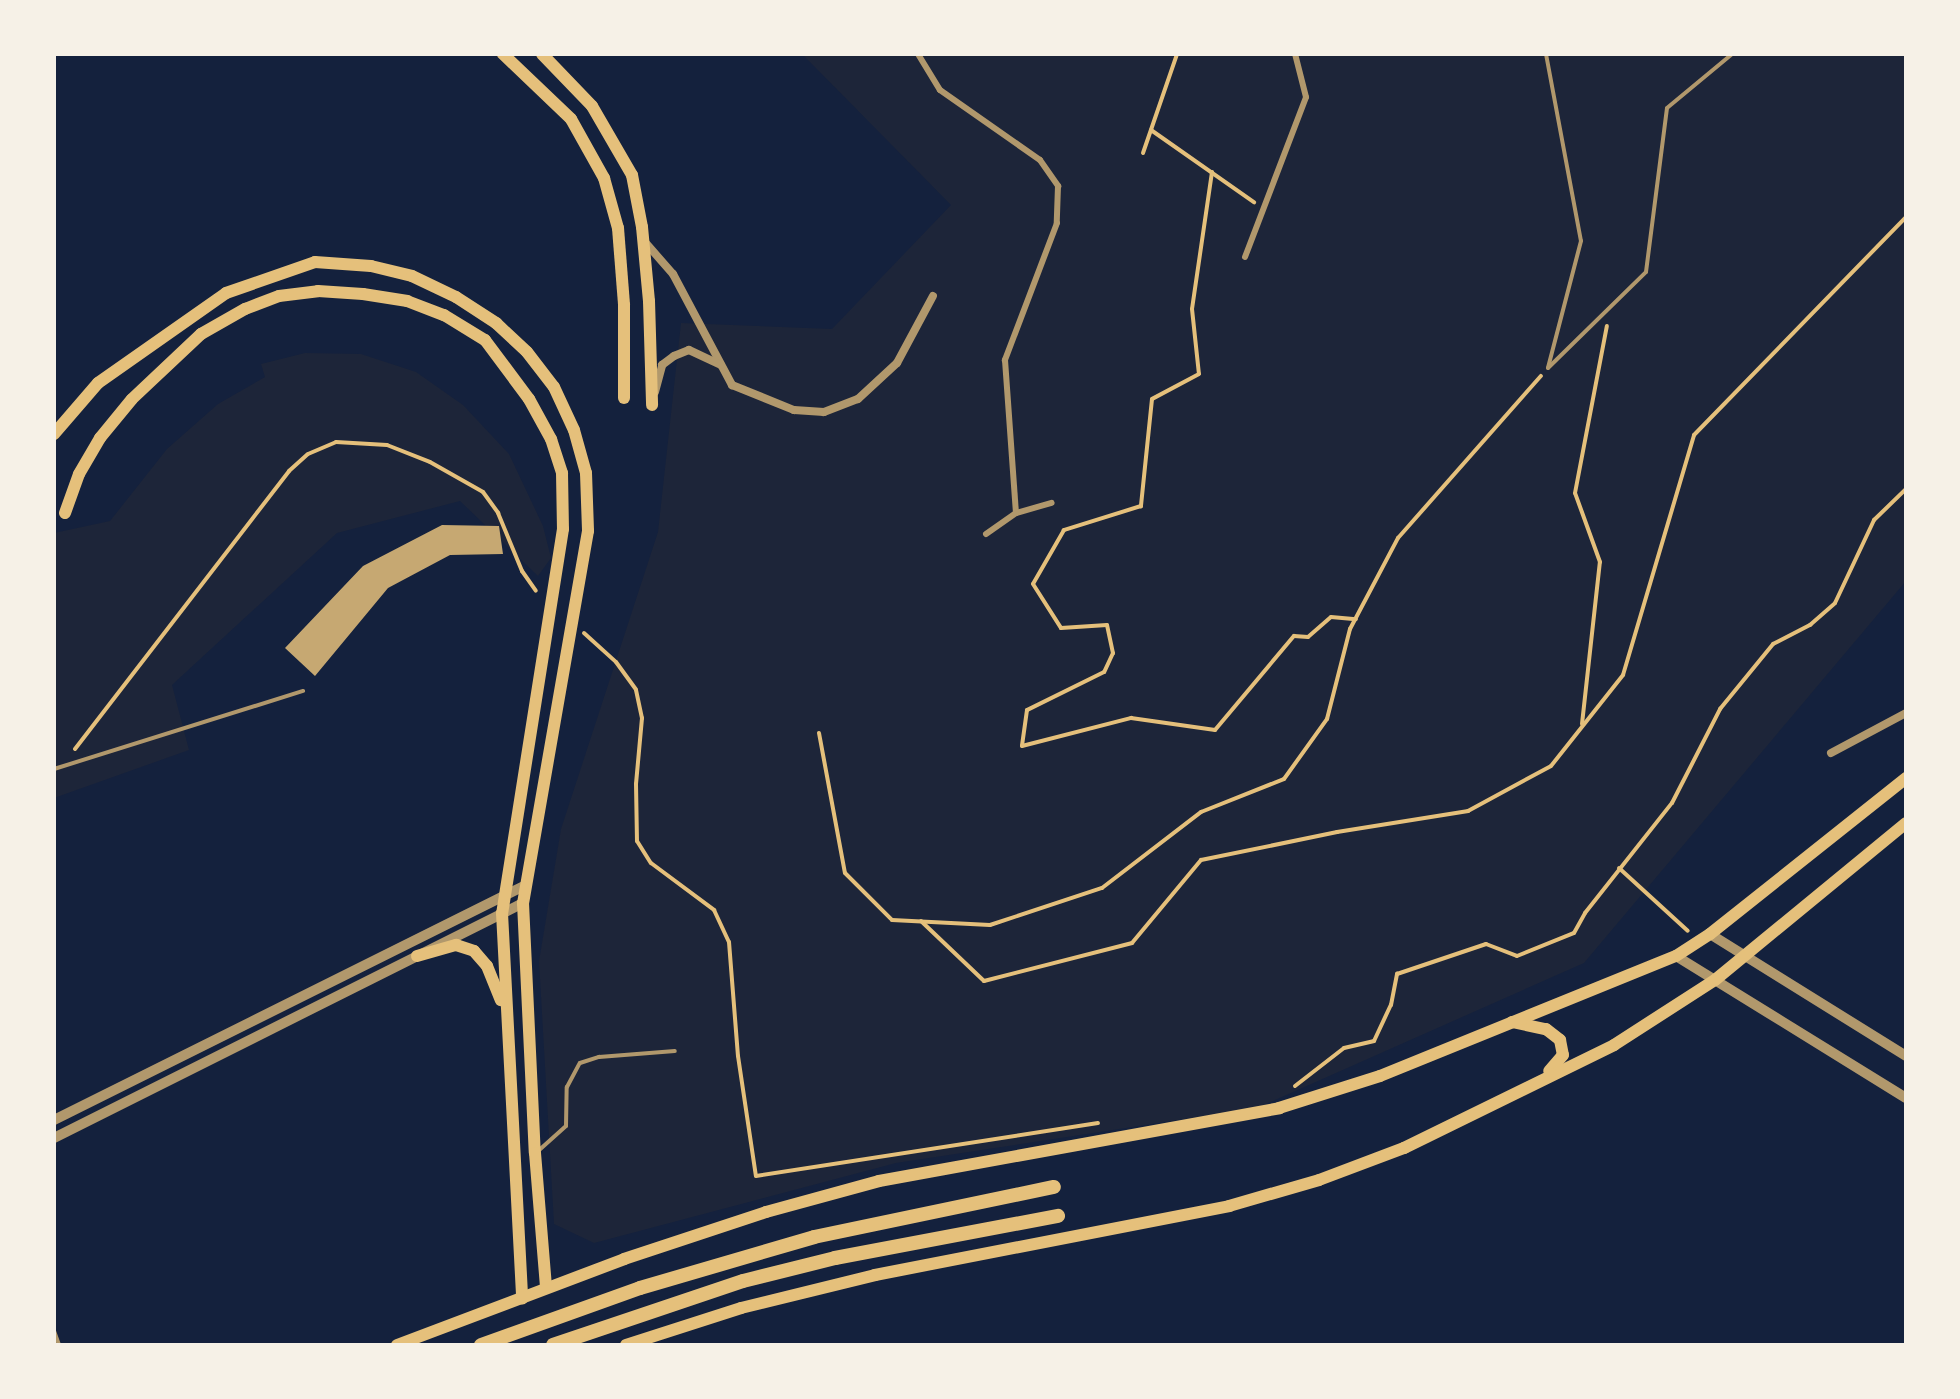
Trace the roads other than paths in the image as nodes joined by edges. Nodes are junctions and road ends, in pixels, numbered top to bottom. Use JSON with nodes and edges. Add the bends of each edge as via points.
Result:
{"nodes":[{"id":1,"x":503,"y":54,"type":"edge"},
{"id":2,"x":542,"y":54,"type":"edge"},
{"id":3,"x":918,"y":54,"type":"edge"},
{"id":4,"x":1295,"y":54,"type":"edge"},
{"id":5,"x":1546,"y":54,"type":"edge"},
{"id":6,"x":1732,"y":54,"type":"edge"},
{"id":7,"x":643,"y":240,"type":"junction"},
{"id":8,"x":1245,"y":257,"type":"dead end"},
{"id":9,"x":933,"y":296,"type":"dead end"},
{"id":10,"x":721,"y":365,"type":"junction"},
{"id":11,"x":624,"y":398,"type":"dead end"},
{"id":12,"x":652,"y":405,"type":"joint"},
{"id":13,"x":54,"y":434,"type":"edge"},
{"id":14,"x":1052,"y":503,"type":"dead end"},
{"id":15,"x":65,"y":513,"type":"dead end"},
{"id":16,"x":1016,"y":513,"type":"junction"},
{"id":17,"x":986,"y":534,"type":"dead end"},
{"id":18,"x":303,"y":691,"type":"dead end"},
{"id":19,"x":1906,"y":713,"type":"edge"},
{"id":20,"x":1831,"y":753,"type":"dead end"},
{"id":21,"x":54,"y":769,"type":"edge"},
{"id":22,"x":1906,"y":778,"type":"edge"},
{"id":23,"x":1906,"y":823,"type":"edge"},
{"id":24,"x":524,"y":886,"type":"junction"},
{"id":25,"x":504,"y":896,"type":"junction"},
{"id":26,"x":523,"y":903,"type":"junction"},
{"id":27,"x":502,"y":913,"type":"junction"},
{"id":28,"x":1710,"y":934,"type":"junction"},
{"id":29,"x":417,"y":956,"type":"junction"},
{"id":30,"x":1676,"y":956,"type":"junction"},
{"id":31,"x":1743,"y":957,"type":"junction"},
{"id":32,"x":1715,"y":980,"type":"junction"},
{"id":33,"x":1509,"y":1022,"type":"junction"},
{"id":34,"x":506,"y":1026,"type":"junction"},
{"id":35,"x":675,"y":1051,"type":"dead end"},
{"id":36,"x":1906,"y":1056,"type":"edge"},
{"id":37,"x":1541,"y":1079,"type":"junction"},
{"id":38,"x":1906,"y":1098,"type":"edge"},
{"id":39,"x":54,"y":1120,"type":"edge"},
{"id":40,"x":54,"y":1138,"type":"edge"},
{"id":41,"x":535,"y":1153,"type":"junction"},
{"id":42,"x":1054,"y":1187,"type":"dead end"},
{"id":43,"x":1058,"y":1216,"type":"dead end"},
{"id":44,"x":546,"y":1288,"type":"junction"},
{"id":45,"x":522,"y":1298,"type":"junction"},
{"id":46,"x":54,"y":1331,"type":"edge"},
{"id":47,"x":59,"y":1345,"type":"edge"},
{"id":48,"x":397,"y":1345,"type":"edge"},
{"id":49,"x":481,"y":1345,"type":"edge"},
{"id":50,"x":553,"y":1345,"type":"edge"},
{"id":51,"x":626,"y":1345,"type":"edge"}],
"edges":[{"from":1,"to":11,"type":"main road","via":[[571,119],[604,178],[618,228]]},
{"from":2,"to":7,"type":"main road","via":[[592,106],[616,143],[632,175]]},
{"from":3,"to":16,"type":"street","via":[[940,90],[1040,160],[1058,186],[1057,223],[1005,360]]},
{"from":4,"to":8,"type":"street","via":[[1306,97]]},
{"from":5,"to":6,"type":"lane","via":[[1581,241],[1548,368],[1646,272],[1667,108]]},
{"from":7,"to":10,"type":"street","via":[[673,274]]},
{"from":7,"to":12,"type":"main road"},
{"from":9,"to":10,"type":"street","via":[[897,363],[858,399],[824,412],[794,410],[732,385]]},
{"from":10,"to":12,"type":"street","via":[[689,350],[674,356],[662,365]]},
{"from":13,"to":24,"type":"main road","via":[[98,383],[226,293],[315,262],[371,266],[412,276],[496,323],[527,352],[554,387],[574,430],[586,473],[588,531]]},
{"from":14,"to":16,"type":"street"},
{"from":15,"to":25,"type":"main road","via":[[100,438],[132,399],[201,334],[245,309],[279,296],[318,291],[363,294],[407,301],[444,315],[485,340],[529,399],[562,473],[563,529]]},
{"from":16,"to":17,"type":"street"},
{"from":18,"to":21,"type":"lane"},
{"from":19,"to":20,"type":"street"},
{"from":22,"to":28,"type":"main road"},
{"from":23,"to":31,"type":"main road"},
{"from":24,"to":25,"type":"street"},
{"from":24,"to":26,"type":"main road"},
{"from":25,"to":27,"type":"main road"},
{"from":25,"to":39,"type":"street"},
{"from":26,"to":27,"type":"street"},
{"from":26,"to":41,"type":"main road"},
{"from":27,"to":29,"type":"street"},
{"from":27,"to":34,"type":"main road"},
{"from":28,"to":30,"type":"main road"},
{"from":28,"to":31,"type":"street"},
{"from":29,"to":34,"type":"main road","via":[[456,945],[474,951],[497,985]]},
{"from":29,"to":40,"type":"street"},
{"from":30,"to":32,"type":"street"},
{"from":30,"to":33,"type":"main road"},
{"from":31,"to":32,"type":"main road"},
{"from":31,"to":36,"type":"street"},
{"from":32,"to":37,"type":"main road","via":[[1614,1045]]},
{"from":32,"to":38,"type":"street"},
{"from":33,"to":37,"type":"main road","via":[[1546,1029],[1560,1040],[1563,1055]]},
{"from":33,"to":44,"type":"main road","via":[[1332,1094],[879,1181],[766,1212]]},
{"from":34,"to":45,"type":"main road"},
{"from":35,"to":41,"type":"lane","via":[[580,1063],[567,1087],[566,1126]]},
{"from":37,"to":51,"type":"main road","via":[[1404,1148],[1319,1180],[1099,1234],[875,1275],[741,1308]]},
{"from":41,"to":44,"type":"main road"},
{"from":42,"to":49,"type":"main road","via":[[814,1237],[640,1288]]},
{"from":43,"to":50,"type":"main road","via":[[773,1273]]},
{"from":44,"to":45,"type":"main road"},
{"from":45,"to":48,"type":"main road"},
{"from":46,"to":47,"type":"lane"}]}
